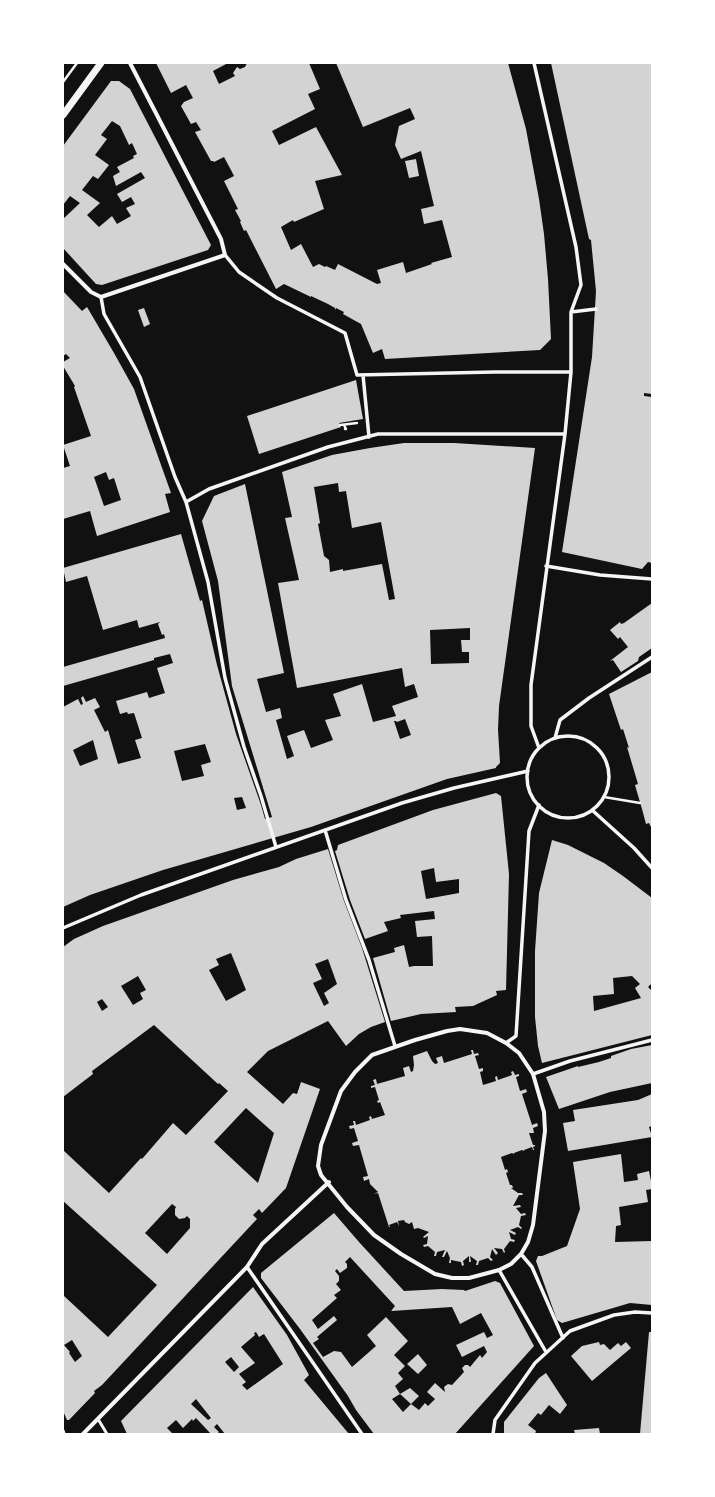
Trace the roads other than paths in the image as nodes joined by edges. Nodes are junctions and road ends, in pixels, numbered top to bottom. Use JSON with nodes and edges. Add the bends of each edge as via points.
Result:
{"nodes":[{"id":1,"x":101,"y":63,"type":"edge"},
{"id":2,"x":130,"y":63,"type":"edge"},
{"id":3,"x":534,"y":63,"type":"edge"},
{"id":4,"x":63,"y":115,"type":"edge"},
{"id":5,"x":225,"y":255,"type":"junction"},
{"id":6,"x":63,"y":264,"type":"edge"},
{"id":7,"x":101,"y":297,"type":"junction"},
{"id":8,"x":596,"y":309,"type":"dead end"},
{"id":9,"x":571,"y":312,"type":"junction"},
{"id":10,"x":571,"y":372,"type":"junction"},
{"id":11,"x":363,"y":375,"type":"junction"},
{"id":12,"x":564,"y":434,"type":"junction"},
{"id":13,"x":369,"y":436,"type":"junction"},
{"id":14,"x":186,"y":502,"type":"junction"},
{"id":15,"x":546,"y":566,"type":"junction"},
{"id":16,"x":652,"y":579,"type":"edge"},
{"id":17,"x":652,"y":658,"type":"edge"},
{"id":18,"x":555,"y":738,"type":"junction"},
{"id":19,"x":538,"y":748,"type":"junction"},
{"id":20,"x":528,"y":771,"type":"junction"},
{"id":21,"x":539,"y":805,"type":"junction"},
{"id":22,"x":592,"y":810,"type":"junction"},
{"id":23,"x":325,"y":830,"type":"junction"},
{"id":24,"x":276,"y":847,"type":"junction"},
{"id":25,"x":652,"y":868,"type":"edge"},
{"id":26,"x":63,"y":928,"type":"edge"},
{"id":27,"x":652,"y":1040,"type":"edge"},
{"id":28,"x":506,"y":1043,"type":"junction"},
{"id":29,"x":395,"y":1046,"type":"junction"},
{"id":30,"x":533,"y":1074,"type":"junction"},
{"id":31,"x":329,"y":1182,"type":"junction"},
{"id":32,"x":521,"y":1254,"type":"junction"},
{"id":33,"x":247,"y":1267,"type":"junction"},
{"id":34,"x":499,"y":1270,"type":"junction"},
{"id":35,"x":652,"y":1313,"type":"edge"},
{"id":36,"x":562,"y":1338,"type":"junction"},
{"id":37,"x":546,"y":1352,"type":"junction"},
{"id":38,"x":98,"y":1420,"type":"junction"},
{"id":39,"x":83,"y":1434,"type":"edge"},
{"id":40,"x":107,"y":1434,"type":"edge"},
{"id":41,"x":362,"y":1434,"type":"edge"},
{"id":42,"x":493,"y":1434,"type":"edge"}],
"edges":[{"from":1,"to":4,"type":"street"},
{"from":2,"to":5,"type":"street","via":[[221,239]]},
{"from":3,"to":9,"type":"street","via":[[576,247],[581,285]]},
{"from":5,"to":7,"type":"street"},
{"from":5,"to":11,"type":"street","via":[[239,272],[277,298],[345,333],[358,375]]},
{"from":6,"to":7,"type":"street","via":[[91,292]]},
{"from":7,"to":14,"type":"street","via":[[104,314],[140,377]]},
{"from":8,"to":9,"type":"street"},
{"from":9,"to":10,"type":"street"},
{"from":10,"to":11,"type":"street"},
{"from":10,"to":12,"type":"street"},
{"from":11,"to":13,"type":"street"},
{"from":12,"to":13,"type":"street"},
{"from":12,"to":15,"type":"street"},
{"from":13,"to":14,"type":"street","via":[[328,447],[209,489]]},
{"from":14,"to":24,"type":"street","via":[[208,582],[225,678]]},
{"from":15,"to":16,"type":"street","via":[[600,576]]},
{"from":15,"to":19,"type":"street","via":[[531,685],[531,726]]},
{"from":17,"to":18,"type":"street","via":[[589,698],[560,720]]},
{"from":18,"to":19,"type":"street"},
{"from":18,"to":22,"type":"street","via":[[574,736],[590,742],[600,750],[607,762],[610,775],[608,788],[602,801]]},
{"from":19,"to":20,"type":"street","via":[[531,759]]},
{"from":20,"to":21,"type":"street","via":[[531,795]]},
{"from":20,"to":23,"type":"street","via":[[417,798]]},
{"from":21,"to":22,"type":"street","via":[[559,817],[582,816]]},
{"from":21,"to":28,"type":"street","via":[[529,831],[516,1036]]},
{"from":22,"to":25,"type":"street"},
{"from":23,"to":24,"type":"street"},
{"from":23,"to":29,"type":"street"},
{"from":24,"to":26,"type":"street","via":[[141,895]]},
{"from":27,"to":30,"type":"street","via":[[570,1060]]},
{"from":28,"to":29,"type":"street","via":[[487,1033],[460,1029],[447,1030]]},
{"from":28,"to":30,"type":"street","via":[[519,1053]]},
{"from":29,"to":31,"type":"street","via":[[372,1055],[341,1091],[318,1155],[318,1166]]},
{"from":30,"to":32,"type":"street","via":[[544,1112],[545,1131],[533,1225]]},
{"from":31,"to":33,"type":"street","via":[[262,1244]]},
{"from":31,"to":34,"type":"street","via":[[347,1207],[374,1235],[435,1274],[469,1278]]},
{"from":32,"to":34,"type":"street","via":[[511,1264]]},
{"from":32,"to":36,"type":"street","via":[[532,1267]]},
{"from":33,"to":38,"type":"street"},
{"from":33,"to":41,"type":"street"},
{"from":34,"to":37,"type":"street"},
{"from":35,"to":36,"type":"street","via":[[614,1315],[570,1331]]},
{"from":36,"to":37,"type":"street"},
{"from":37,"to":42,"type":"street","via":[[535,1363],[495,1420]]},
{"from":38,"to":39,"type":"street"},
{"from":38,"to":40,"type":"lane"}]}
